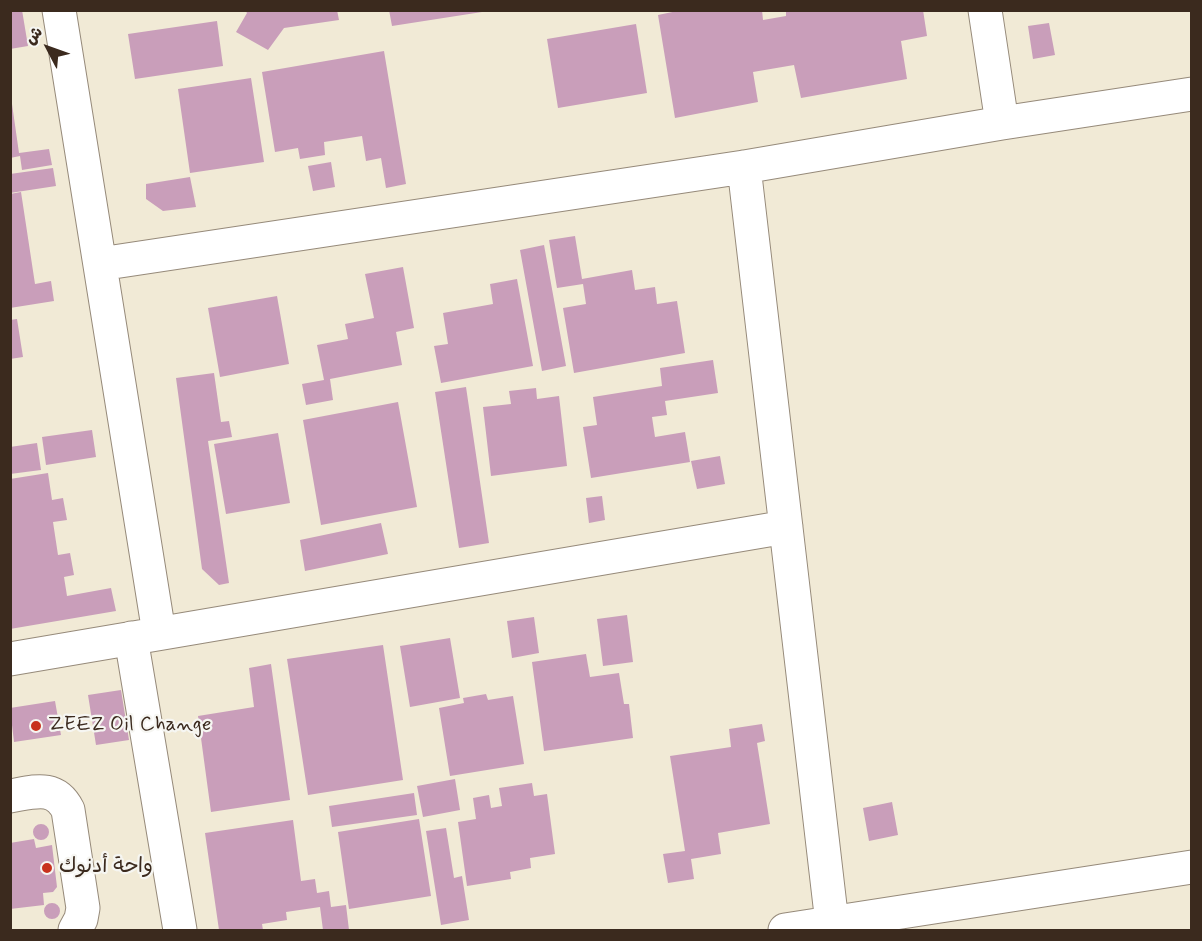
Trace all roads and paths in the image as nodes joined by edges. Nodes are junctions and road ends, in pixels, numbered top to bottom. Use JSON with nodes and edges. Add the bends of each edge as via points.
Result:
{"nodes":[{"id":1,"x":59,"y":10,"type":"edge"},
{"id":2,"x":985,"y":10,"type":"edge"},
{"id":3,"x":1191,"y":94,"type":"edge"},
{"id":4,"x":1002,"y":123,"type":"junction"},
{"id":5,"x":744,"y":167,"type":"junction"},
{"id":6,"x":100,"y":264,"type":"junction"},
{"id":7,"x":786,"y":527,"type":"junction"},
{"id":8,"x":145,"y":635,"type":"junction"},
{"id":9,"x":10,"y":659,"type":"edge"},
{"id":10,"x":10,"y":796,"type":"edge"},
{"id":11,"x":1191,"y":867,"type":"edge"},
{"id":12,"x":832,"y":923,"type":"junction"},
{"id":13,"x":75,"y":930,"type":"edge"},
{"id":14,"x":180,"y":930,"type":"edge"},
{"id":15,"x":785,"y":930,"type":"edge"}],
"edges":[{"from":1,"to":6,"type":"street"},
{"from":2,"to":4,"type":"street"},
{"from":3,"to":4,"type":"street"},
{"from":4,"to":5,"type":"street"},
{"from":5,"to":6,"type":"street"},
{"from":5,"to":7,"type":"street"},
{"from":6,"to":8,"type":"street"},
{"from":7,"to":8,"type":"street"},
{"from":7,"to":12,"type":"street"},
{"from":8,"to":9,"type":"street"},
{"from":8,"to":14,"type":"street"},
{"from":10,"to":13,"type":"street","via":[[49,792],[64,802],[68,810],[83,908]]},
{"from":11,"to":12,"type":"street"},
{"from":12,"to":15,"type":"street"}]}
